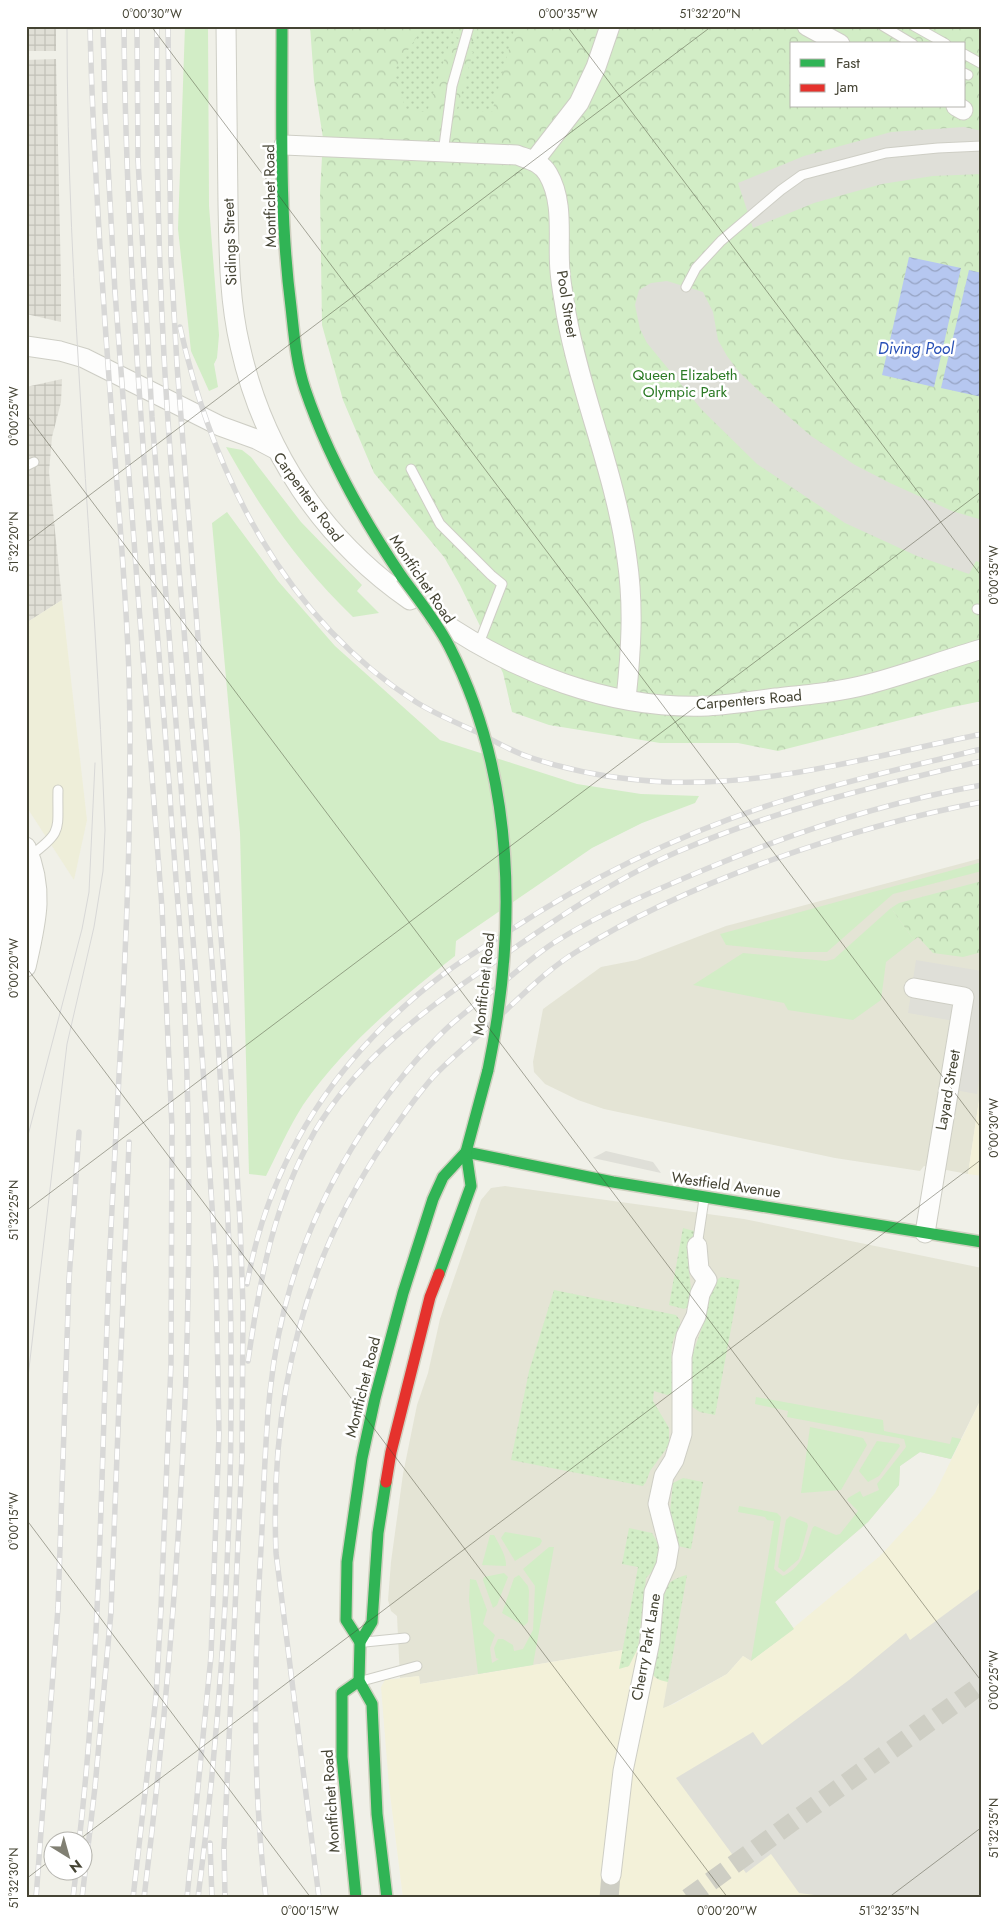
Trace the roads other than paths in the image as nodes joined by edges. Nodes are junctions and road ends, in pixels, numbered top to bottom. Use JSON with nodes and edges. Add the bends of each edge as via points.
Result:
{"nodes":[{"id":1,"x":226,"y":26,"type":"edge"},
{"id":2,"x":282,"y":26,"type":"edge"},
{"id":3,"x":469,"y":26,"type":"edge"},
{"id":4,"x":610,"y":26,"type":"edge"},
{"id":5,"x":807,"y":26,"type":"edge"},
{"id":6,"x":883,"y":26,"type":"edge"},
{"id":7,"x":914,"y":26,"type":"edge"},
{"id":8,"x":836,"y":42,"type":"edge"},
{"id":9,"x":910,"y":42,"type":"edge"},
{"id":10,"x":942,"y":42,"type":"edge"},
{"id":11,"x":966,"y":55,"type":"edge"},
{"id":12,"x":982,"y":64,"type":"edge"},
{"id":13,"x":284,"y":145,"type":"junction"},
{"id":14,"x":982,"y":146,"type":"edge"},
{"id":15,"x":443,"y":153,"type":"junction"},
{"id":16,"x":534,"y":161,"type":"junction"},
{"id":17,"x":686,"y":287,"type":"dead end"},
{"id":18,"x":26,"y":346,"type":"edge"},
{"id":19,"x":276,"y":450,"type":"junction"},
{"id":20,"x":411,"y":469,"type":"dead end"},
{"id":21,"x":478,"y":646,"type":"junction"},
{"id":22,"x":982,"y":649,"type":"edge"},
{"id":23,"x":626,"y":699,"type":"junction"},
{"id":24,"x":58,"y":790,"type":"dead end"},
{"id":25,"x":28,"y":852,"type":"edge"},
{"id":26,"x":26,"y":967,"type":"edge"},
{"id":27,"x":914,"y":988,"type":"dead end"},
{"id":28,"x":466,"y":1152,"type":"junction"},
{"id":29,"x":704,"y":1197,"type":"junction"},
{"id":30,"x":925,"y":1233,"type":"junction"},
{"id":31,"x":982,"y":1242,"type":"edge"},
{"id":32,"x":697,"y":1246,"type":"joint"},
{"id":33,"x":405,"y":1638,"type":"dead end"},
{"id":34,"x":360,"y":1642,"type":"junction"},
{"id":35,"x":417,"y":1666,"type":"dead end"},
{"id":36,"x":360,"y":1681,"type":"junction"},
{"id":37,"x":611,"y":1875,"type":"tunnel mouth"},
{"id":38,"x":356,"y":1898,"type":"edge"},
{"id":39,"x":387,"y":1898,"type":"edge"}],
"edges":[{"from":1,"to":19,"type":"street","name":"Sidings Street","via":[[229,246],[237,332],[254,396]]},
{"from":2,"to":13,"type":"street","name":"Montfichet Road"},
{"from":3,"to":15,"type":"lane","via":[[452,86]]},
{"from":4,"to":16,"type":"street","via":[[579,103]]},
{"from":5,"to":8,"type":"street"},
{"from":6,"to":9,"type":"lane"},
{"from":7,"to":10,"type":"lane"},
{"from":11,"to":12,"type":"lane"},
{"from":13,"to":15,"type":"street"},
{"from":13,"to":28,"type":"street","name":"Montfichet Road","bridge":true,"via":[[283,221],[287,276],[296,349],[305,388],[344,483],[368,526],[448,644],[469,689],[494,769],[505,860],[505,950],[500,1004],[488,1070]]},
{"from":14,"to":17,"type":"lane","via":[[886,153],[802,175],[721,241],[696,268]]},
{"from":15,"to":16,"type":"street","via":[[517,156]]},
{"from":16,"to":23,"type":"street","name":"Pool Street","via":[[548,174],[558,203],[560,271],[566,314],[627,558],[632,634]]},
{"from":18,"to":19,"type":"street","name":"Carpenters Road","via":[[84,358],[220,426]]},
{"from":19,"to":21,"type":"street","name":"Carpenters Road","via":[[309,502],[343,544],[406,597]]},
{"from":20,"to":21,"type":"lane","via":[[440,524],[502,584]]},
{"from":21,"to":23,"type":"street","name":"Carpenters Road","via":[[558,682]]},
{"from":22,"to":23,"type":"street","name":"Carpenters Road","via":[[869,684],[827,692],[708,706]]},
{"from":24,"to":25,"type":"lane","via":[[57,832],[49,842]]},
{"from":25,"to":26,"type":"street","via":[[35,867],[38,901]]},
{"from":27,"to":30,"type":"street","name":"Layard Street","via":[[964,997]]},
{"from":28,"to":29,"type":"street","name":"Westfield Avenue","via":[[520,1166]]},
{"from":28,"to":34,"type":"street","name":"Montfichet Road","via":[[471,1186],[430,1297],[402,1405],[383,1493],[372,1622]]},
{"from":28,"to":34,"type":"street","name":"Montfichet Road","via":[[443,1177],[433,1199],[403,1293],[371,1415],[348,1562],[346,1620]]},
{"from":29,"to":30,"type":"street","name":"Westfield Avenue"},
{"from":29,"to":32,"type":"lane"},
{"from":30,"to":31,"type":"street","name":"Westfield Avenue"},
{"from":32,"to":37,"type":"street","name":"Cherry Park Lane","via":[[699,1269],[707,1280],[686,1336],[682,1357],[682,1434],[674,1460],[664,1476],[658,1504],[669,1547],[666,1565],[654,1592],[650,1641],[624,1771]]},
{"from":33,"to":34,"type":"lane"},
{"from":34,"to":36,"type":"street","name":"Montfichet Road"},
{"from":35,"to":36,"type":"lane"},
{"from":36,"to":38,"type":"street","name":"Montfichet Road","via":[[342,1693],[342,1757]]},
{"from":36,"to":39,"type":"street","name":"Montfichet Road","via":[[372,1704],[377,1814]]}]}
